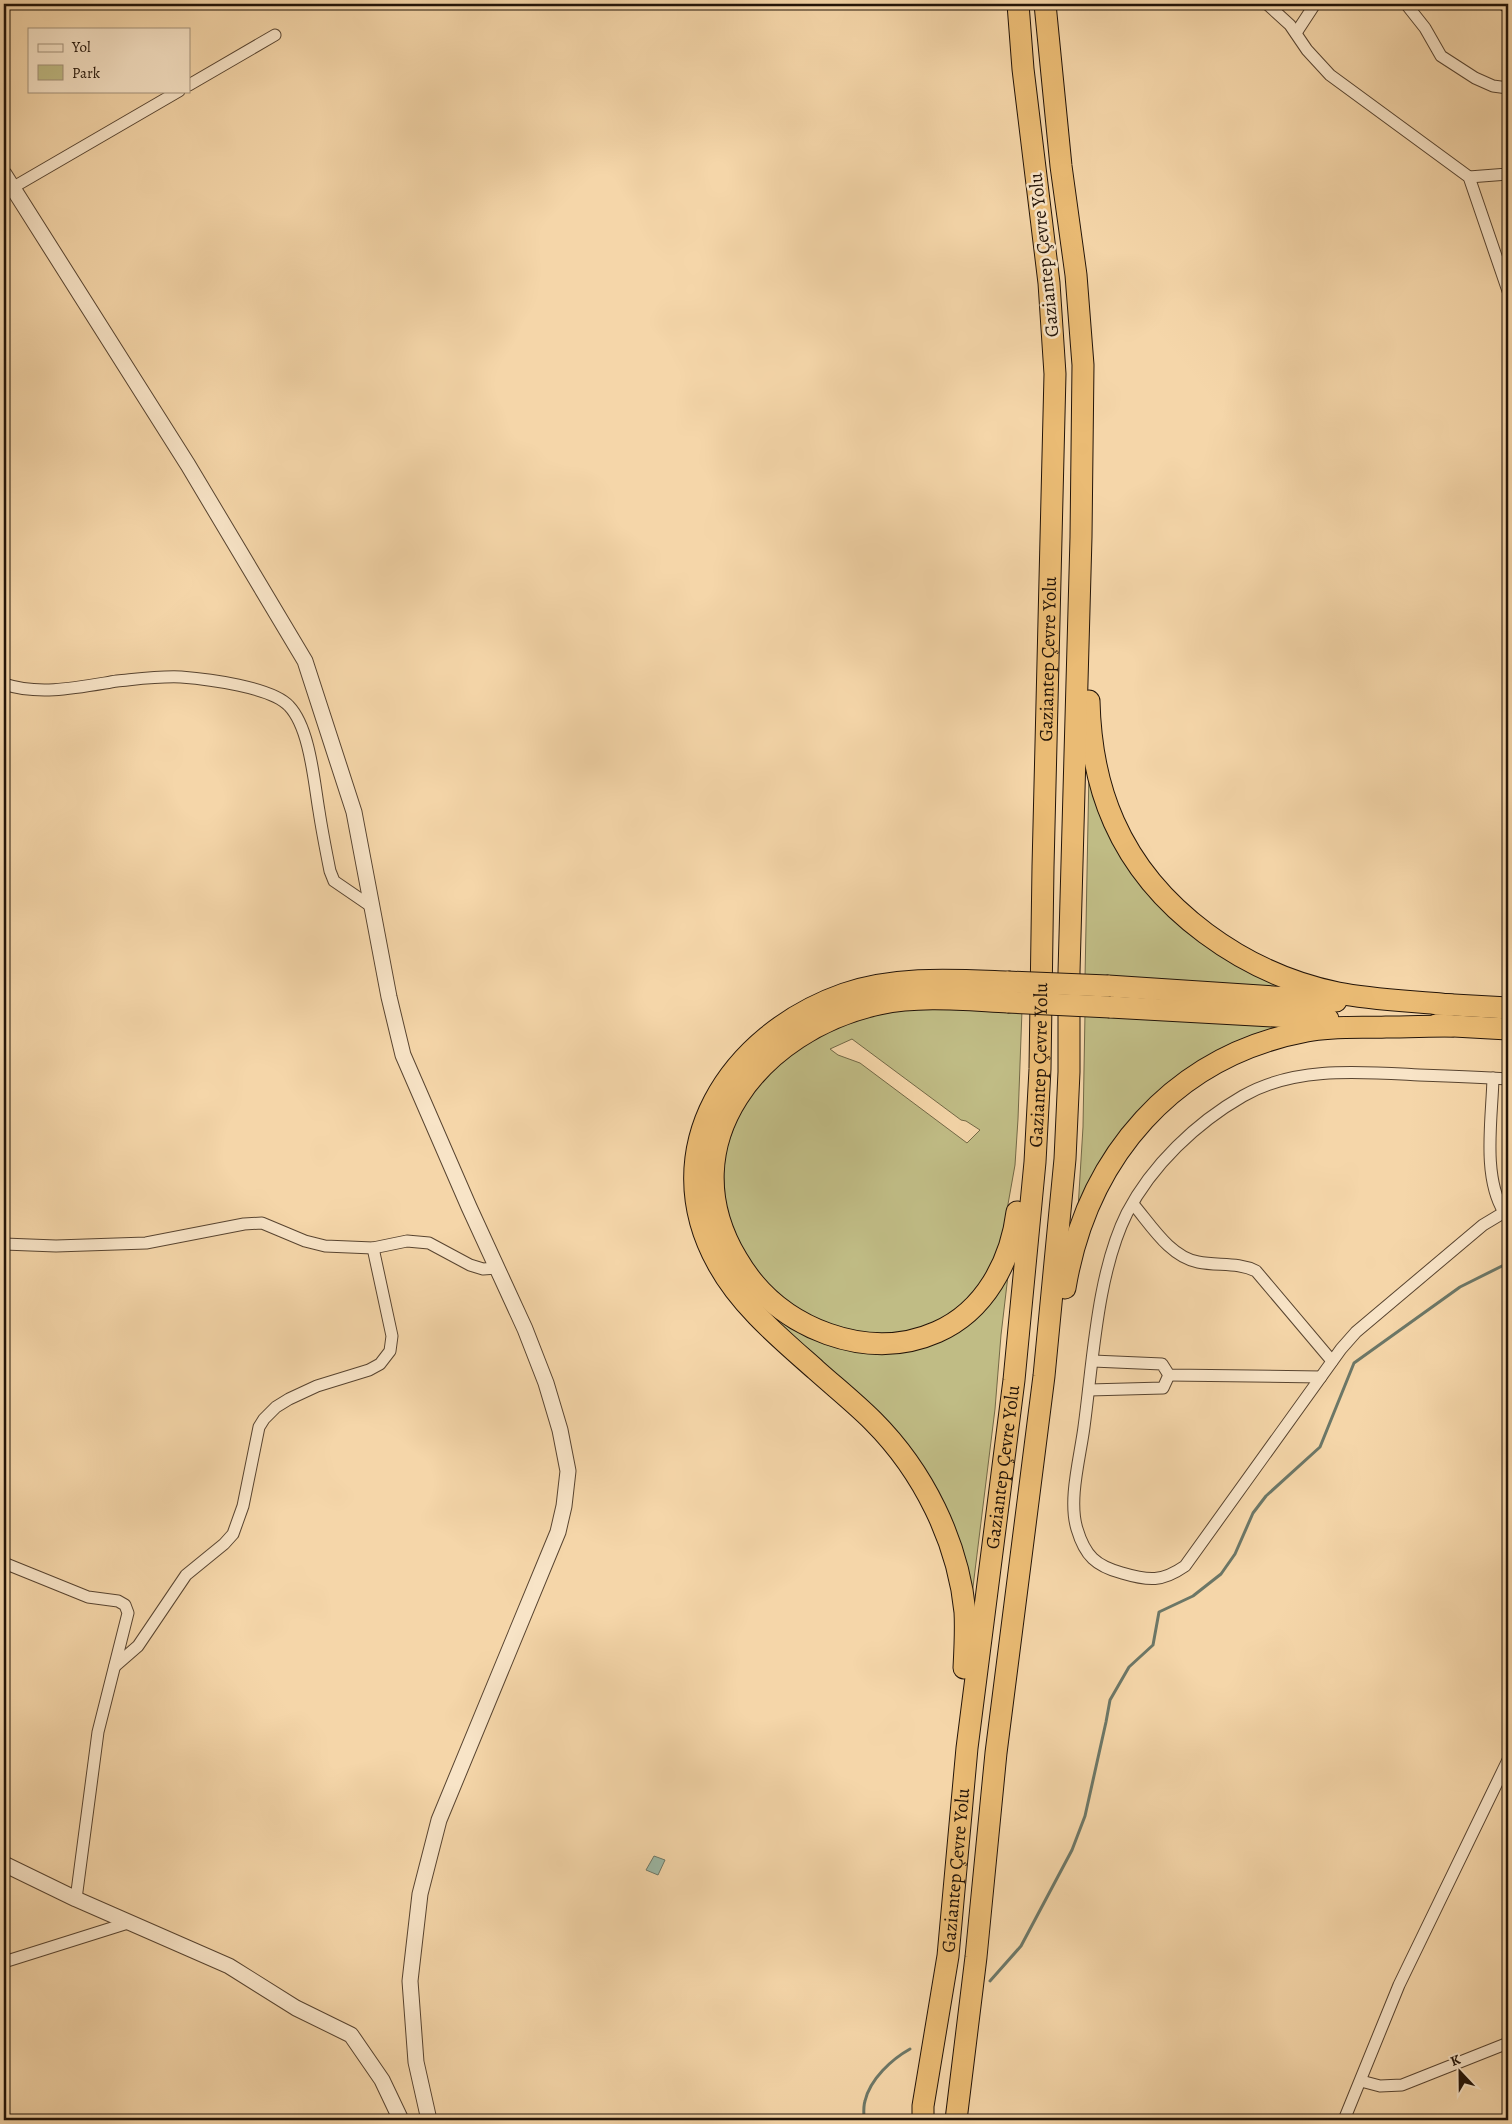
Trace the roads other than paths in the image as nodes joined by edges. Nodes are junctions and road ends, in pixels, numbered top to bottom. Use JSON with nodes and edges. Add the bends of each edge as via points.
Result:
{"nodes":[{"id":1,"x":1018,"y":4,"type":"edge"},
{"id":2,"x":1044,"y":4,"type":"edge"},
{"id":3,"x":1266,"y":4,"type":"edge"},
{"id":4,"x":1315,"y":4,"type":"edge"},
{"id":5,"x":1406,"y":4,"type":"edge"},
{"id":6,"x":1503,"y":4,"type":"edge"},
{"id":7,"x":1508,"y":8,"type":"edge"},
{"id":8,"x":1296,"y":33,"type":"junction"},
{"id":9,"x":275,"y":35,"type":"dead end"},
{"id":10,"x":190,"y":84,"type":"edge"},
{"id":11,"x":1508,"y":88,"type":"edge"},
{"id":12,"x":177,"y":92,"type":"edge"},
{"id":13,"x":4,"y":174,"type":"edge"},
{"id":14,"x":1508,"y":174,"type":"edge"},
{"id":15,"x":1468,"y":177,"type":"junction"},
{"id":16,"x":12,"y":188,"type":"junction"},
{"id":17,"x":1508,"y":291,"type":"edge"},
{"id":18,"x":1078,"y":605,"type":"junction"},
{"id":19,"x":4,"y":684,"type":"edge"},
{"id":20,"x":372,"y":907,"type":"junction"},
{"id":21,"x":1008,"y":992,"type":"junction"},
{"id":22,"x":1451,"y":1004,"type":"junction"},
{"id":23,"x":1508,"y":1008,"type":"edge"},
{"id":24,"x":1451,"y":1026,"type":"junction"},
{"id":25,"x":1508,"y":1030,"type":"edge"},
{"id":26,"x":1040,"y":1068,"type":"junction"},
{"id":27,"x":1493,"y":1078,"type":"junction"},
{"id":28,"x":1508,"y":1079,"type":"edge"},
{"id":29,"x":1133,"y":1204,"type":"junction"},
{"id":30,"x":1506,"y":1211,"type":"edge"},
{"id":31,"x":4,"y":1244,"type":"edge"},
{"id":32,"x":373,"y":1248,"type":"junction"},
{"id":33,"x":497,"y":1268,"type":"junction"},
{"id":34,"x":1093,"y":1361,"type":"junction"},
{"id":35,"x":1332,"y":1361,"type":"junction"},
{"id":36,"x":1169,"y":1375,"type":"junction"},
{"id":37,"x":1044,"y":1376,"type":"junction"},
{"id":38,"x":1321,"y":1377,"type":"junction"},
{"id":39,"x":1089,"y":1390,"type":"junction"},
{"id":40,"x":4,"y":1563,"type":"edge"},
{"id":41,"x":115,"y":1666,"type":"junction"},
{"id":42,"x":967,"y":1748,"type":"junction"},
{"id":43,"x":1508,"y":1760,"type":"edge"},
{"id":44,"x":4,"y":1864,"type":"edge"},
{"id":45,"x":76,"y":1899,"type":"junction"},
{"id":46,"x":131,"y":1922,"type":"junction"},
{"id":47,"x":4,"y":1962,"type":"edge"},
{"id":48,"x":1508,"y":2043,"type":"edge"},
{"id":49,"x":1361,"y":2080,"type":"junction"},
{"id":50,"x":401,"y":2120,"type":"edge"},
{"id":51,"x":429,"y":2120,"type":"edge"},
{"id":52,"x":923,"y":2120,"type":"edge"},
{"id":53,"x":956,"y":2120,"type":"edge"},
{"id":54,"x":1344,"y":2120,"type":"edge"}],
"edges":[{"from":1,"to":26,"type":"highway","name":"Gaziantep Çevre Yolu","via":[[1049,283],[1055,374]]},
{"from":2,"to":18,"type":"highway","name":"Gaziantep Çevre Yolu","via":[[1076,275],[1083,365]]},
{"from":3,"to":8,"type":"street"},
{"from":4,"to":8,"type":"street"},
{"from":5,"to":11,"type":"street","via":[[1441,56],[1475,78]]},
{"from":6,"to":7,"type":"street"},
{"from":8,"to":15,"type":"street","via":[[1330,75]]},
{"from":9,"to":10,"type":"street"},
{"from":12,"to":16,"type":"street"},
{"from":13,"to":16,"type":"street"},
{"from":14,"to":15,"type":"street"},
{"from":15,"to":17,"type":"street"},
{"from":16,"to":20,"type":"street","via":[[188,465],[305,661],[354,812]]},
{"from":18,"to":22,"type":"highway","via":[[1089,661],[1089,724],[1094,760],[1114,823],[1156,887],[1207,934],[1234,953],[1289,978],[1338,993]]},
{"from":18,"to":37,"type":"highway","name":"Gaziantep Çevre Yolu","via":[[1069,1082],[1065,1159]]},
{"from":19,"to":20,"type":"street","via":[[24,690],[62,689],[144,678],[181,677],[234,685],[275,696],[289,706],[299,720],[310,756],[334,881]]},
{"from":20,"to":33,"type":"street","via":[[403,1055]]},
{"from":21,"to":22,"type":"highway","bridge":true,"via":[[1108,986],[1388,1004]]},
{"from":21,"to":24,"type":"highway","bridge":true,"via":[[1110,1007]]},
{"from":21,"to":26,"type":"highway","via":[[914,1000],[855,1010],[806,1032],[767,1060],[748,1080],[723,1122],[714,1160],[712,1181],[719,1217],[726,1238],[743,1268],[769,1299],[788,1315],[834,1336],[881,1345],[924,1338],[947,1328],[968,1313],[985,1294],[1010,1246]]},
{"from":21,"to":42,"type":"highway","via":[[946,980],[898,982],[845,993],[795,1017],[748,1054],[729,1075],[705,1120],[694,1162],[700,1219],[709,1248],[730,1284],[772,1331],[880,1429],[915,1473],[940,1521],[956,1562],[965,1614],[960,1706]]},
{"from":22,"to":23,"type":"highway"},
{"from":24,"to":25,"type":"highway"},
{"from":24,"to":37,"type":"highway","via":[[1338,1027],[1279,1037],[1214,1064],[1174,1090],[1141,1122],[1120,1149],[1090,1201],[1070,1257],[1059,1325]]},
{"from":26,"to":42,"type":"highway","name":"Gaziantep Çevre Yolu","via":[[1035,1162],[1014,1380]]},
{"from":27,"to":28,"type":"street"},
{"from":27,"to":29,"type":"street","via":[[1357,1071],[1277,1082],[1244,1095],[1210,1119],[1160,1164]]},
{"from":27,"to":30,"type":"street","via":[[1490,1173],[1494,1190]]},
{"from":29,"to":34,"type":"street","via":[[1114,1244],[1096,1330]]},
{"from":29,"to":35,"type":"street","via":[[1171,1248],[1188,1259],[1242,1266],[1261,1275]]},
{"from":30,"to":35,"type":"street","via":[[1483,1225],[1356,1332]]},
{"from":31,"to":32,"type":"street","via":[[146,1243],[262,1223],[325,1246]]},
{"from":32,"to":33,"type":"street","via":[[407,1241],[429,1243],[470,1265],[483,1269]]},
{"from":32,"to":41,"type":"street","via":[[392,1336],[390,1352],[380,1364],[369,1370],[317,1386],[289,1399],[264,1419],[259,1427],[243,1506],[233,1534],[186,1575],[138,1646]]},
{"from":33,"to":51,"type":"street","via":[[546,1383],[568,1471],[558,1532],[439,1820],[420,1894],[410,1981],[416,2062]]},
{"from":34,"to":36,"type":"street","via":[[1162,1364]]},
{"from":34,"to":39,"type":"street"},
{"from":35,"to":38,"type":"street"},
{"from":36,"to":38,"type":"street"},
{"from":36,"to":39,"type":"street","via":[[1163,1388]]},
{"from":37,"to":53,"type":"highway","name":"Gaziantep Çevre Yolu","via":[[996,1753]]},
{"from":38,"to":39,"type":"street","via":[[1185,1566],[1157,1579],[1106,1568],[1091,1559],[1082,1544],[1073,1510]]},
{"from":40,"to":41,"type":"street","via":[[88,1597],[125,1605],[128,1612]]},
{"from":41,"to":45,"type":"street","via":[[98,1732]]},
{"from":42,"to":52,"type":"highway","name":"Gaziantep Çevre Yolu","via":[[948,1956]]},
{"from":43,"to":49,"type":"street","via":[[1399,1985]]},
{"from":44,"to":45,"type":"street"},
{"from":45,"to":46,"type":"street"},
{"from":46,"to":47,"type":"street"},
{"from":46,"to":50,"type":"street","via":[[229,1966],[296,2008],[351,2035],[382,2080]]},
{"from":48,"to":49,"type":"street","via":[[1402,2085],[1380,2086]]},
{"from":49,"to":54,"type":"street"}]}
